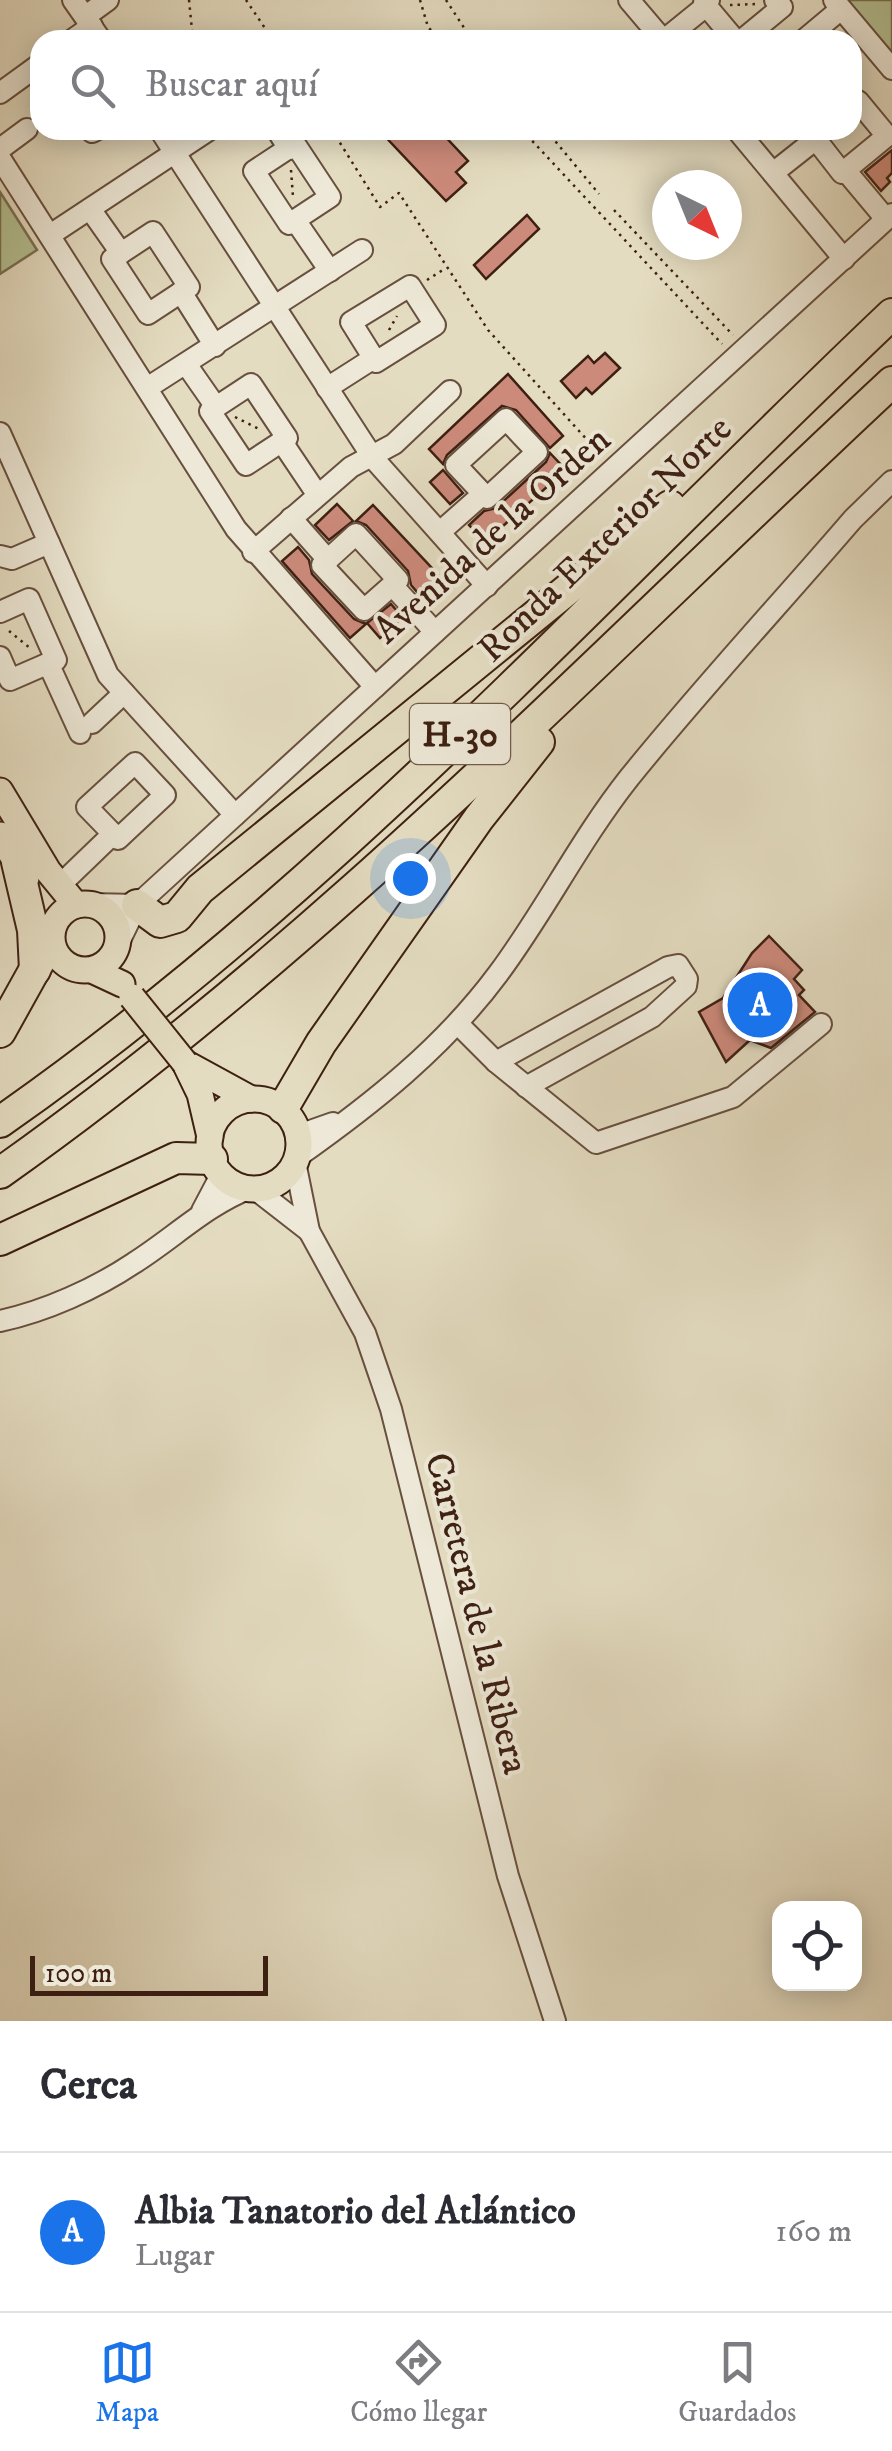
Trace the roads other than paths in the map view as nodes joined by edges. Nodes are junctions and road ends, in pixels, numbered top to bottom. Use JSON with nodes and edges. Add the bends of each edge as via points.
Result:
{"nodes":[{"id":1,"x":108,"y":0,"type":"edge"},
{"id":2,"x":630,"y":0,"type":"edge"},
{"id":3,"x":779,"y":1,"type":"edge"},
{"id":4,"x":708,"y":3,"type":"edge"},
{"id":5,"x":838,"y":4,"type":"edge"},
{"id":6,"x":88,"y":20,"type":"edge"},
{"id":7,"x":655,"y":30,"type":"edge"},
{"id":8,"x":675,"y":30,"type":"edge"},
{"id":9,"x":730,"y":30,"type":"edge"},
{"id":10,"x":752,"y":30,"type":"edge"},
{"id":11,"x":813,"y":30,"type":"edge"},
{"id":12,"x":859,"y":30,"type":"edge"},
{"id":13,"x":862,"y":33,"type":"edge"},
{"id":14,"x":30,"y":70,"type":"edge"},
{"id":15,"x":892,"y":70,"type":"edge"},
{"id":16,"x":3,"y":86,"type":"edge"},
{"id":17,"x":862,"y":110,"type":"edge"},
{"id":18,"x":30,"y":133,"type":"edge"},
{"id":19,"x":889,"y":136,"type":"edge"},
{"id":20,"x":166,"y":140,"type":"edge"},
{"id":21,"x":194,"y":140,"type":"edge"},
{"id":22,"x":283,"y":140,"type":"edge"},
{"id":23,"x":745,"y":140,"type":"edge"},
{"id":24,"x":813,"y":140,"type":"edge"},
{"id":25,"x":822,"y":140,"type":"edge"},
{"id":26,"x":2,"y":146,"type":"edge"},
{"id":27,"x":288,"y":148,"type":"junction"},
{"id":28,"x":174,"y":153,"type":"junction"},
{"id":29,"x":845,"y":170,"type":"junction"},
{"id":30,"x":773,"y":173,"type":"junction"},
{"id":31,"x":90,"y":209,"type":"junction"},
{"id":32,"x":889,"y":216,"type":"edge"},
{"id":33,"x":295,"y":220,"type":"junction"},
{"id":34,"x":50,"y":235,"type":"junction"},
{"id":35,"x":362,"y":250,"type":"dead end"},
{"id":36,"x":121,"y":253,"type":"junction"},
{"id":37,"x":844,"y":259,"type":"junction"},
{"id":38,"x":330,"y":271,"type":"junction"},
{"id":39,"x":181,"y":292,"type":"junction"},
{"id":40,"x":274,"y":307,"type":"junction"},
{"id":41,"x":892,"y":314,"type":"edge"},
{"id":42,"x":215,"y":346,"type":"junction"},
{"id":43,"x":374,"y":358,"type":"dead end"},
{"id":44,"x":186,"y":364,"type":"junction"},
{"id":45,"x":892,"y":382,"type":"edge"},
{"id":46,"x":147,"y":388,"type":"junction"},
{"id":47,"x":327,"y":388,"type":"junction"},
{"id":48,"x":450,"y":391,"type":"dead end"},
{"id":49,"x":808,"y":394,"type":"junction"},
{"id":50,"x":216,"y":406,"type":"junction"},
{"id":51,"x":0,"y":432,"type":"edge"},
{"id":52,"x":282,"y":442,"type":"junction"},
{"id":53,"x":373,"y":458,"type":"junction"},
{"id":54,"x":892,"y":481,"type":"edge"},
{"id":55,"x":317,"y":494,"type":"junction"},
{"id":56,"x":482,"y":494,"type":"dead end"},
{"id":57,"x":291,"y":518,"type":"junction"},
{"id":58,"x":440,"y":532,"type":"junction"},
{"id":59,"x":49,"y":543,"type":"junction"},
{"id":60,"x":253,"y":552,"type":"junction"},
{"id":61,"x":0,"y":556,"type":"edge"},
{"id":62,"x":708,"y":558,"type":"junction"},
{"id":63,"x":328,"y":560,"type":"junction"},
{"id":64,"x":392,"y":585,"type":"junction"},
{"id":65,"x":487,"y":586,"type":"junction"},
{"id":66,"x":0,"y":612,"type":"edge"},
{"id":67,"x":436,"y":632,"type":"junction"},
{"id":68,"x":0,"y":657,"type":"edge"},
{"id":69,"x":48,"y":664,"type":"junction"},
{"id":70,"x":375,"y":687,"type":"junction"},
{"id":71,"x":124,"y":693,"type":"junction"},
{"id":72,"x":169,"y":742,"type":"junction"},
{"id":73,"x":141,"y":769,"type":"junction"},
{"id":74,"x":0,"y":792,"type":"edge"},
{"id":75,"x":235,"y":815,"type":"junction"},
{"id":76,"x":113,"y":834,"type":"junction"},
{"id":77,"x":0,"y":835,"type":"edge"},
{"id":78,"x":17,"y":862,"type":"junction"},
{"id":79,"x":76,"y":898,"type":"junction"},
{"id":80,"x":136,"y":905,"type":"junction"},
{"id":81,"x":51,"y":937,"type":"junction"},
{"id":82,"x":117,"y":946,"type":"junction"},
{"id":83,"x":35,"y":970,"type":"junction"},
{"id":84,"x":92,"y":970,"type":"junction"},
{"id":85,"x":127,"y":990,"type":"junction"},
{"id":86,"x":458,"y":1024,"type":"junction"},
{"id":87,"x":822,"y":1024,"type":"dead end"},
{"id":88,"x":0,"y":1032,"type":"edge"},
{"id":89,"x":496,"y":1062,"type":"junction"},
{"id":90,"x":185,"y":1063,"type":"junction"},
{"id":91,"x":526,"y":1086,"type":"junction"},
{"id":92,"x":251,"y":1099,"type":"junction"},
{"id":93,"x":283,"y":1108,"type":"junction"},
{"id":94,"x":0,"y":1122,"type":"edge"},
{"id":95,"x":297,"y":1151,"type":"junction"},
{"id":96,"x":214,"y":1157,"type":"junction"},
{"id":97,"x":0,"y":1173,"type":"edge"},
{"id":98,"x":253,"y":1188,"type":"junction"},
{"id":99,"x":202,"y":1211,"type":"junction"},
{"id":100,"x":309,"y":1231,"type":"junction"},
{"id":101,"x":0,"y":1240,"type":"edge"},
{"id":102,"x":0,"y":1321,"type":"edge"},
{"id":103,"x":555,"y":2021,"type":"edge"}],
"edges":[{"from":1,"to":6,"type":"street"},
{"from":2,"to":7,"type":"street"},
{"from":3,"to":10,"type":"street","via":[[782,8]]},
{"from":4,"to":8,"type":"street"},
{"from":4,"to":9,"type":"street"},
{"from":5,"to":11,"type":"street"},
{"from":5,"to":12,"type":"street"},
{"from":13,"to":15,"type":"street"},
{"from":14,"to":16,"type":"street"},
{"from":17,"to":19,"type":"street"},
{"from":18,"to":26,"type":"street"},
{"from":19,"to":29,"type":"street"},
{"from":20,"to":28,"type":"street"},
{"from":21,"to":28,"type":"street"},
{"from":22,"to":27,"type":"street"},
{"from":23,"to":30,"type":"street"},
{"from":24,"to":30,"type":"street"},
{"from":25,"to":29,"type":"street"},
{"from":26,"to":34,"type":"street"},
{"from":27,"to":33,"type":"street","via":[[254,171],[288,224]]},
{"from":27,"to":33,"type":"street","via":[[295,144],[330,197]]},
{"from":28,"to":31,"type":"street"},
{"from":28,"to":40,"type":"street"},
{"from":29,"to":32,"type":"street"},
{"from":30,"to":37,"type":"street"},
{"from":31,"to":34,"type":"street"},
{"from":31,"to":36,"type":"street"},
{"from":32,"to":37,"type":"street","name":"Avenida de la Orden"},
{"from":33,"to":38,"type":"street"},
{"from":34,"to":46,"type":"street"},
{"from":35,"to":38,"type":"street"},
{"from":36,"to":39,"type":"street","via":[[152,232],[189,287]]},
{"from":36,"to":39,"type":"street","via":[[112,259],[148,314]]},
{"from":37,"to":65,"type":"street","name":"Avenida de la Orden"},
{"from":38,"to":40,"type":"street"},
{"from":39,"to":42,"type":"street"},
{"from":40,"to":42,"type":"street"},
{"from":40,"to":47,"type":"street"},
{"from":41,"to":49,"type":"highway","name":"Ronda Exterior Norte","number":"H-30"},
{"from":42,"to":44,"type":"street"},
{"from":43,"to":47,"type":"street"},
{"from":44,"to":46,"type":"street"},
{"from":44,"to":50,"type":"street"},
{"from":45,"to":62,"type":"highway","number":"H-30"},
{"from":46,"to":60,"type":"street"},
{"from":47,"to":53,"type":"street"},
{"from":48,"to":53,"type":"street"},
{"from":49,"to":80,"type":"highway","via":[[336,775],[200,889],[176,917],[160,922]]},
{"from":49,"to":94,"type":"highway","name":"Ronda Exterior Norte","number":"H-30","via":[[338,846],[174,991]]},
{"from":50,"to":52,"type":"street","via":[[251,384],[287,438]]},
{"from":50,"to":52,"type":"street","via":[[210,410],[246,465]]},
{"from":51,"to":59,"type":"street"},
{"from":52,"to":55,"type":"street"},
{"from":53,"to":55,"type":"street","via":[[351,466]]},
{"from":53,"to":58,"type":"street"},
{"from":54,"to":86,"type":"street","via":[[629,779]]},
{"from":55,"to":57,"type":"street"},
{"from":56,"to":58,"type":"street"},
{"from":57,"to":60,"type":"street"},
{"from":57,"to":63,"type":"street"},
{"from":58,"to":65,"type":"street"},
{"from":59,"to":61,"type":"street","via":[[12,559]]},
{"from":59,"to":71,"type":"street","via":[[108,675]]},
{"from":60,"to":70,"type":"street"},
{"from":62,"to":93,"type":"highway","via":[[478,818]]},
{"from":62,"to":97,"type":"highway","number":"H-30","via":[[324,917],[199,1024]]},
{"from":63,"to":64,"type":"street","via":[[322,565],[364,610]]},
{"from":63,"to":64,"type":"street","via":[[356,534],[398,580]]},
{"from":64,"to":67,"type":"street"},
{"from":65,"to":67,"type":"street","name":"Avenida de la Orden"},
{"from":66,"to":69,"type":"street","via":[[29,599],[56,660]]},
{"from":67,"to":70,"type":"street","name":"Avenida de la Orden"},
{"from":68,"to":69,"type":"street","via":[[10,680]]},
{"from":69,"to":71,"type":"street","via":[[86,728]]},
{"from":70,"to":75,"type":"street","name":"Avenida de la Orden"},
{"from":71,"to":72,"type":"street"},
{"from":72,"to":73,"type":"street"},
{"from":72,"to":75,"type":"street"},
{"from":73,"to":76,"type":"street","via":[[165,795],[118,839]]},
{"from":73,"to":76,"type":"street","via":[[135,762],[88,807]]},
{"from":74,"to":79,"type":"main road"},
{"from":75,"to":80,"type":"street","name":"Avenida de la Orden"},
{"from":76,"to":79,"type":"street"},
{"from":77,"to":78,"type":"main road"},
{"from":78,"to":81,"type":"main road"},
{"from":78,"to":83,"type":"highway","via":[[34,930]]},
{"from":79,"to":80,"type":"street"},
{"from":79,"to":81,"type":"main road"},
{"from":79,"to":82,"type":"main road","via":[[114,920]]},
{"from":80,"to":82,"type":"street","name":"Avenida de la Orden"},
{"from":81,"to":83,"type":"highway"},
{"from":81,"to":84,"type":"main road","via":[[64,965]]},
{"from":82,"to":84,"type":"main road","via":[[106,964]]},
{"from":82,"to":85,"type":"main road"},
{"from":83,"to":88,"type":"highway"},
{"from":84,"to":85,"type":"main road"},
{"from":85,"to":90,"type":"main road","bridge":true},
{"from":86,"to":89,"type":"street"},
{"from":86,"to":95,"type":"street","via":[[420,1062]]},
{"from":87,"to":91,"type":"street","via":[[732,1097],[596,1143]]},
{"from":89,"to":91,"type":"street"},
{"from":89,"to":91,"type":"street","via":[[668,967],[684,972],[686,986],[652,1017]]},
{"from":90,"to":92,"type":"main road"},
{"from":90,"to":96,"type":"main road","via":[[200,1094]]},
{"from":92,"to":93,"type":"main road"},
{"from":92,"to":96,"type":"main road","via":[[224,1111]]},
{"from":93,"to":95,"type":"main road"},
{"from":95,"to":98,"type":"main road","via":[[279,1181]]},
{"from":95,"to":100,"type":"street"},
{"from":96,"to":98,"type":"main road"},
{"from":96,"to":99,"type":"street"},
{"from":96,"to":101,"type":"highway","via":[[176,1158]]},
{"from":98,"to":99,"type":"street"},
{"from":98,"to":100,"type":"street"},
{"from":99,"to":102,"type":"street","via":[[131,1266]]},
{"from":100,"to":103,"type":"street","name":"Carretera de la Ribera","via":[[365,1333],[391,1409],[508,1876]]}]}
